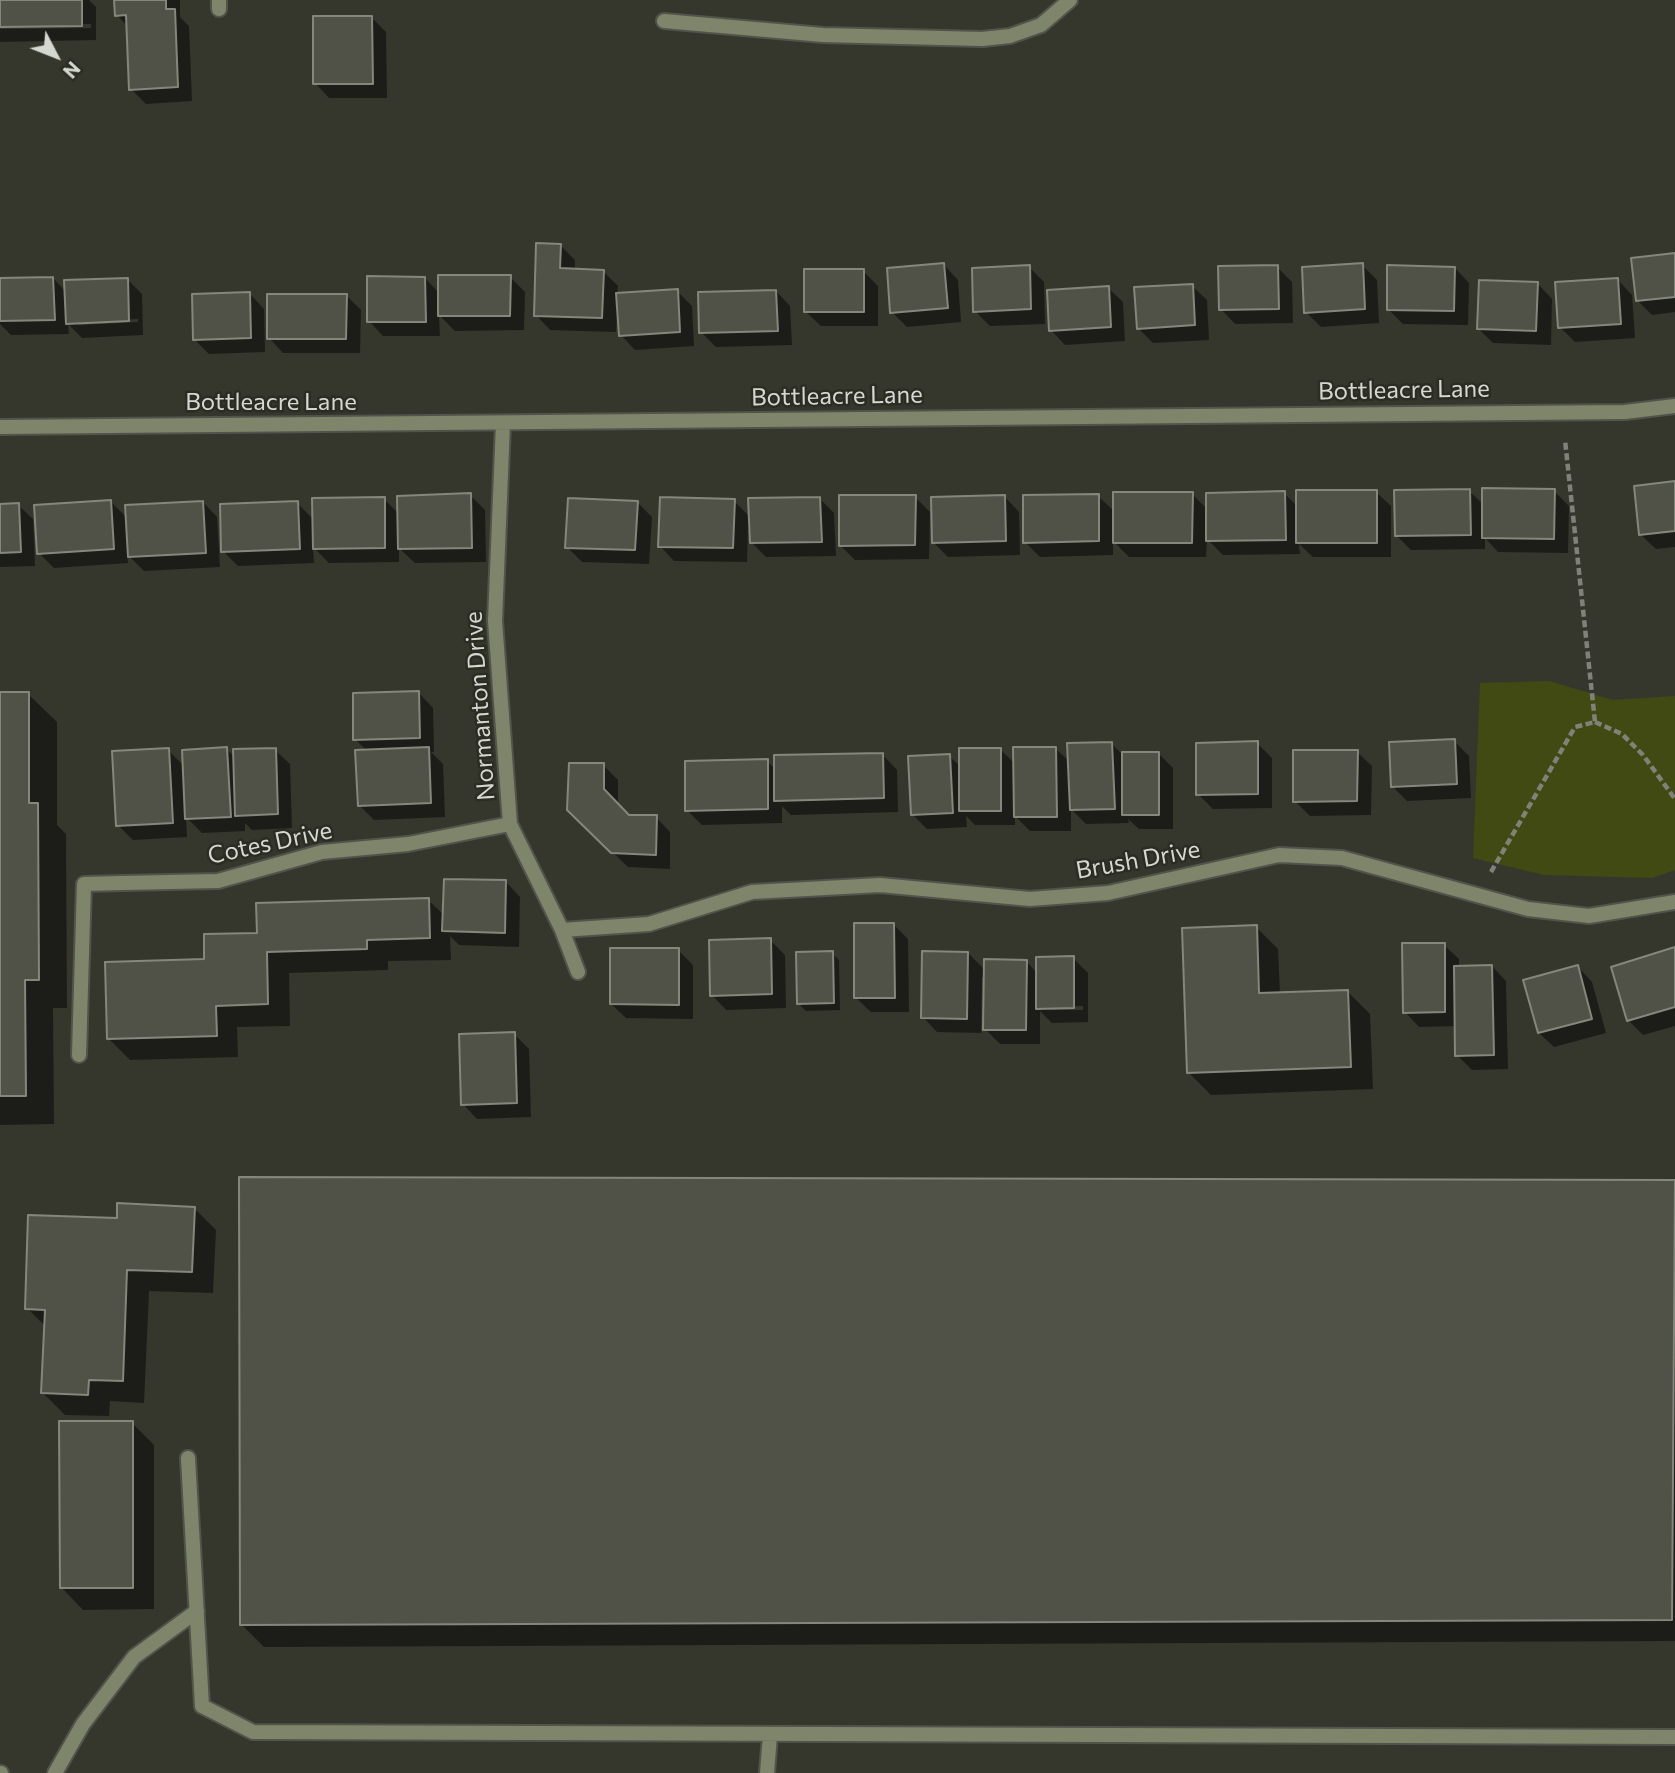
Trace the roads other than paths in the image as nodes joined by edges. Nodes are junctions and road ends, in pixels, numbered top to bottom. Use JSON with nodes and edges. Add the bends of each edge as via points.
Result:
{"nodes":[{"id":1,"x":1070,"y":0,"type":"edge"},
{"id":2,"x":664,"y":21,"type":"dead end"},
{"id":3,"x":1675,"y":406,"type":"edge"},
{"id":4,"x":503,"y":423,"type":"junction"},
{"id":5,"x":0,"y":427,"type":"edge"},
{"id":6,"x":510,"y":824,"type":"junction"},
{"id":7,"x":1675,"y":902,"type":"edge"},
{"id":8,"x":562,"y":930,"type":"junction"},
{"id":9,"x":578,"y":972,"type":"dead end"},
{"id":10,"x":79,"y":1055,"type":"dead end"},
{"id":11,"x":188,"y":1458,"type":"dead end"},
{"id":12,"x":197,"y":1611,"type":"junction"},
{"id":13,"x":770,"y":1735,"type":"junction"},
{"id":14,"x":1675,"y":1737,"type":"edge"},
{"id":15,"x":55,"y":1773,"type":"edge"},
{"id":16,"x":767,"y":1773,"type":"edge"}],
"edges":[{"from":1,"to":2,"type":"street","via":[[1041,25],[1010,36],[982,39],[824,35]]},
{"from":3,"to":4,"type":"street","name":"Bottleacre Lane","via":[[1625,412]]},
{"from":4,"to":5,"type":"street","name":"Bottleacre Lane"},
{"from":4,"to":6,"type":"street","name":"Normanton Drive","via":[[495,621]]},
{"from":6,"to":8,"type":"street","name":"Normanton Drive"},
{"from":6,"to":10,"type":"street","name":"Cotes Drive","via":[[408,845],[322,852],[218,881],[84,884]]},
{"from":7,"to":8,"type":"street","name":"Brush Drive","via":[[1588,916],[1528,909],[1342,858],[1279,855],[1108,893],[1030,899],[880,885],[752,892],[649,924]]},
{"from":8,"to":9,"type":"street","name":"Normanton Drive"},
{"from":11,"to":12,"type":"street"},
{"from":12,"to":13,"type":"street","via":[[202,1706],[253,1732]]},
{"from":12,"to":15,"type":"street","via":[[134,1657],[83,1724]]},
{"from":13,"to":14,"type":"street"},
{"from":13,"to":16,"type":"street"}]}
